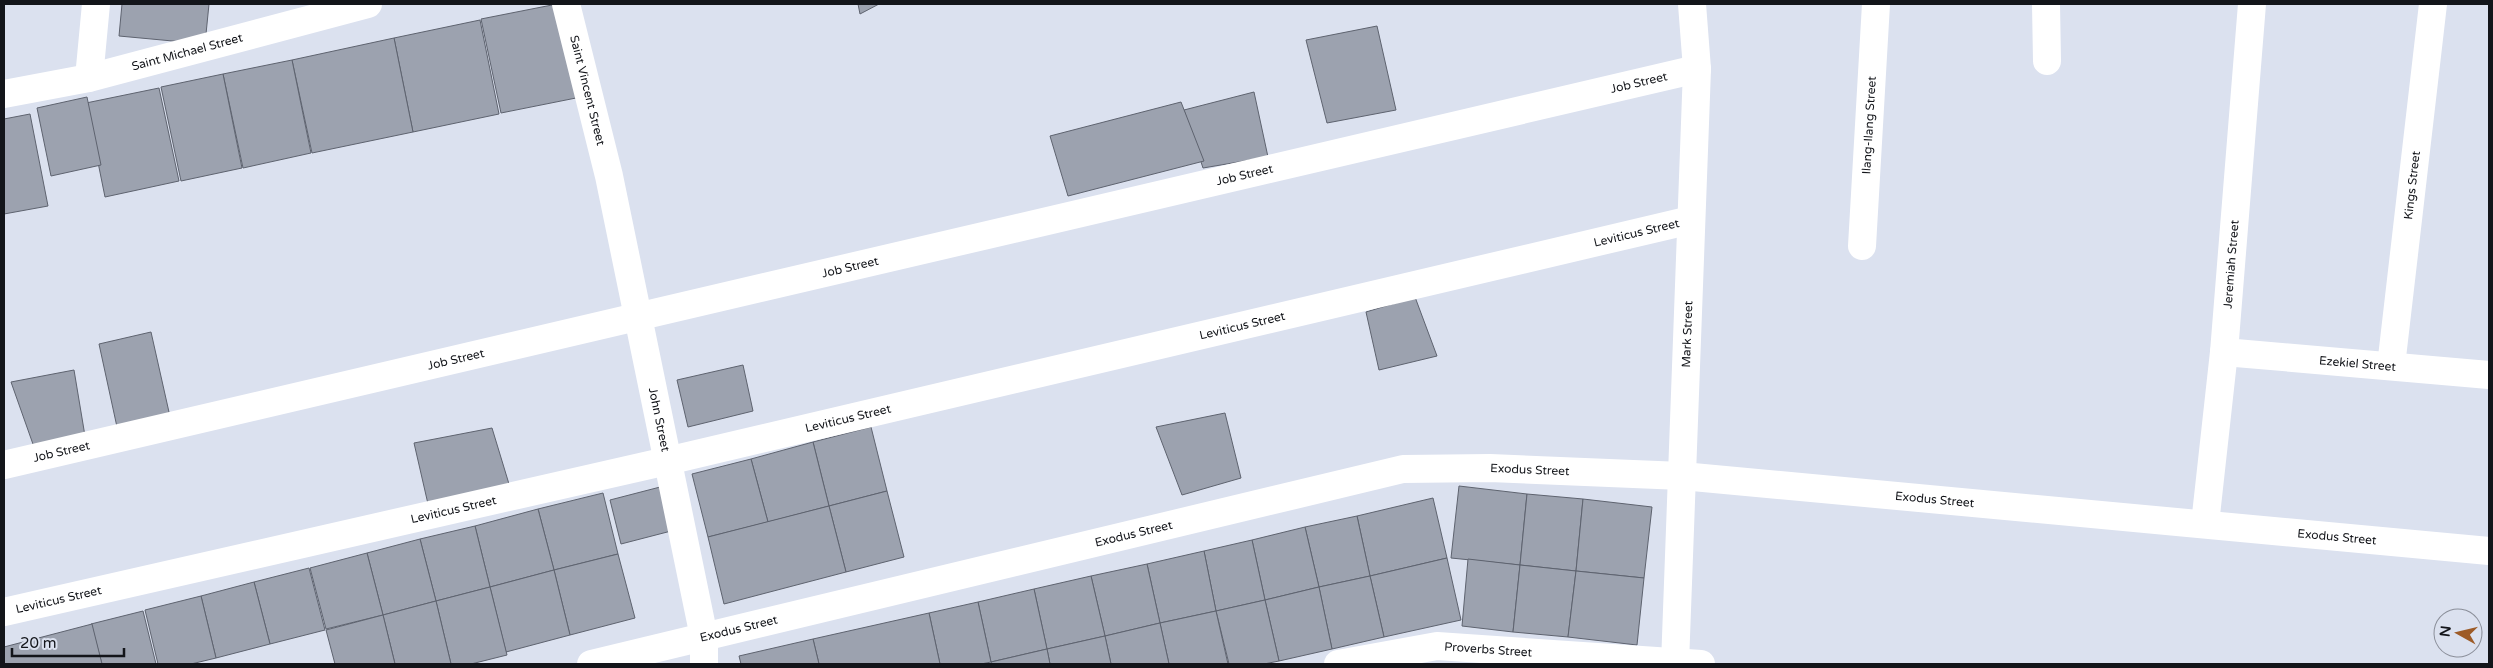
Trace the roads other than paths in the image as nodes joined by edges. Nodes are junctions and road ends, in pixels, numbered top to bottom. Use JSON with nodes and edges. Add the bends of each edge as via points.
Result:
{"nodes":[{"id":1,"x":96,"y":4,"type":"edge"},
{"id":2,"x":368,"y":4,"type":"edge"},
{"id":3,"x":566,"y":4,"type":"edge"},
{"id":4,"x":1692,"y":4,"type":"edge"},
{"id":5,"x":1876,"y":4,"type":"edge"},
{"id":6,"x":2046,"y":4,"type":"edge"},
{"id":7,"x":2252,"y":4,"type":"edge"},
{"id":8,"x":2433,"y":4,"type":"edge"},
{"id":9,"x":325,"y":9,"type":"edge"},
{"id":10,"x":2047,"y":61,"type":"dead end"},
{"id":11,"x":1697,"y":69,"type":"junction"},
{"id":12,"x":89,"y":78,"type":"junction"},
{"id":13,"x":4,"y":94,"type":"edge"},
{"id":14,"x":609,"y":176,"type":"joint"},
{"id":15,"x":1692,"y":220,"type":"junction"},
{"id":16,"x":1862,"y":246,"type":"dead end"},
{"id":17,"x":637,"y":317,"type":"junction"},
{"id":18,"x":2224,"y":352,"type":"junction"},
{"id":19,"x":2392,"y":366,"type":"junction"},
{"id":20,"x":2489,"y":375,"type":"edge"},
{"id":21,"x":667,"y":461,"type":"junction"},
{"id":22,"x":4,"y":465,"type":"edge"},
{"id":23,"x":1682,"y":476,"type":"junction"},
{"id":24,"x":2205,"y":524,"type":"junction"},
{"id":25,"x":2489,"y":550,"type":"edge"},
{"id":26,"x":4,"y":612,"type":"edge"},
{"id":27,"x":704,"y":637,"type":"junction"},
{"id":28,"x":1485,"y":657,"type":"edge"},
{"id":29,"x":1684,"y":663,"type":"edge"},
{"id":30,"x":591,"y":664,"type":"edge"},
{"id":31,"x":704,"y":664,"type":"edge"},
{"id":32,"x":1338,"y":664,"type":"edge"}],
"edges":[{"from":1,"to":12,"type":"street"},
{"from":2,"to":9,"type":"street","name":"Saint Michael Street"},
{"from":3,"to":14,"type":"street","name":"Saint Vincent Street"},
{"from":4,"to":11,"type":"street","name":"Mark Street"},
{"from":5,"to":16,"type":"street","name":"Ilang-Ilang Street"},
{"from":6,"to":10,"type":"street"},
{"from":7,"to":18,"type":"street","name":"Jeremiah Street"},
{"from":8,"to":19,"type":"street","name":"Kings Street"},
{"from":9,"to":12,"type":"street","name":"Saint Michael Street"},
{"from":11,"to":15,"type":"street","name":"Mark Street"},
{"from":11,"to":17,"type":"street","name":"Job Street"},
{"from":12,"to":13,"type":"street","name":"Saint Michael Street"},
{"from":14,"to":17,"type":"street","name":"John Street"},
{"from":15,"to":21,"type":"street","name":"Leviticus Street"},
{"from":15,"to":23,"type":"street","name":"Mark Street"},
{"from":17,"to":21,"type":"street","name":"John Street"},
{"from":17,"to":22,"type":"street","name":"Job Street"},
{"from":18,"to":19,"type":"street","name":"Ezekiel Street"},
{"from":18,"to":24,"type":"street","name":"Jeremiah Street"},
{"from":19,"to":20,"type":"street","name":"Ezekiel Street"},
{"from":21,"to":26,"type":"street","name":"Leviticus Street"},
{"from":21,"to":27,"type":"street","name":"John Street"},
{"from":23,"to":24,"type":"street","name":"Exodus Street"},
{"from":23,"to":27,"type":"street","name":"Exodus Street","via":[[1490,468],[1404,469]]},
{"from":23,"to":29,"type":"street","name":"Mark Street"},
{"from":24,"to":25,"type":"street","name":"Exodus Street"},
{"from":27,"to":30,"type":"street","name":"Exodus Street"},
{"from":27,"to":31,"type":"street","name":"John Street"},
{"from":28,"to":29,"type":"street","name":"Proverbs Street"},
{"from":28,"to":32,"type":"street","name":"Proverbs Street","via":[[1437,646]]}]}
